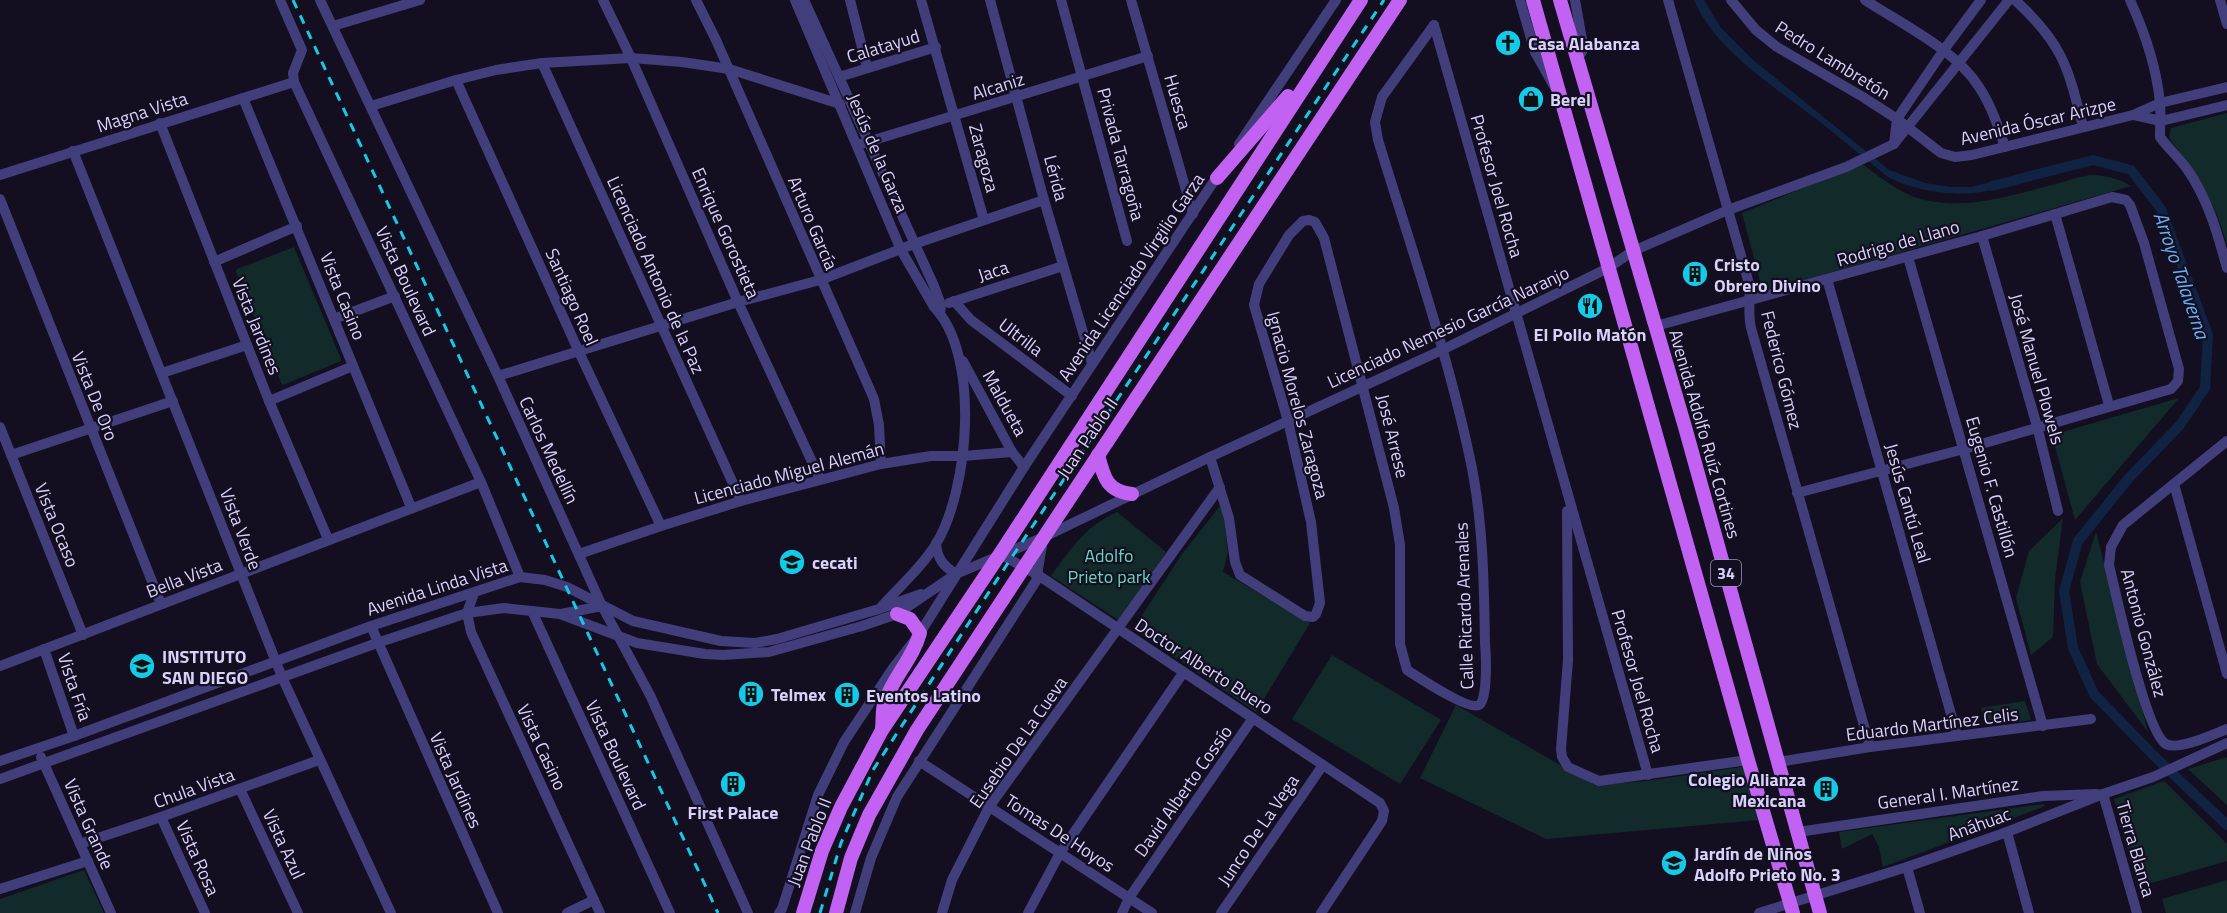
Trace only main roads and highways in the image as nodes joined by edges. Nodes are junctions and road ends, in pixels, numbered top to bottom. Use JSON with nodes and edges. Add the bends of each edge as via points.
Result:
{"nodes":[{"id":1,"x":1361,"y":0,"type":"edge"},
{"id":2,"x":1400,"y":0,"type":"edge"},
{"id":3,"x":1533,"y":0,"type":"edge"},
{"id":4,"x":1560,"y":0,"type":"edge"},
{"id":5,"x":1321,"y":58,"type":"junction"},
{"id":6,"x":1217,"y":178,"type":"road end"},
{"id":7,"x":1098,"y":455,"type":"junction"},
{"id":8,"x":1132,"y":494,"type":"road end"},
{"id":9,"x":897,"y":614,"type":"road end"},
{"id":10,"x":882,"y":730,"type":"junction"},
{"id":11,"x":1792,"y":908,"type":"edge"},
{"id":12,"x":803,"y":913,"type":"edge"},
{"id":13,"x":836,"y":913,"type":"edge"},
{"id":14,"x":1820,"y":913,"type":"edge"}],
"edges":[{"from":1,"to":5,"type":"main road","name":"Juan Pablo II"},
{"from":2,"to":7,"type":"main road","name":"Juan Pablo II"},
{"from":3,"to":11,"type":"main road","number":"34"},
{"from":4,"to":14,"type":"main road","name":"Avenida Adolfo Ruíz Cortines","number":"34","via":[[1656,326]]},
{"from":5,"to":6,"type":"main road"},
{"from":5,"to":10,"type":"main road","name":"Juan Pablo II"},
{"from":7,"to":8,"type":"main road","via":[[1108,483],[1121,493]]},
{"from":7,"to":13,"type":"main road","name":"Juan Pablo II","via":[[917,730],[869,815],[851,858]]},
{"from":9,"to":10,"type":"main road","via":[[910,619],[920,633],[884,705]]},
{"from":10,"to":12,"type":"main road","name":"Juan Pablo II","via":[[822,851]]}]}
